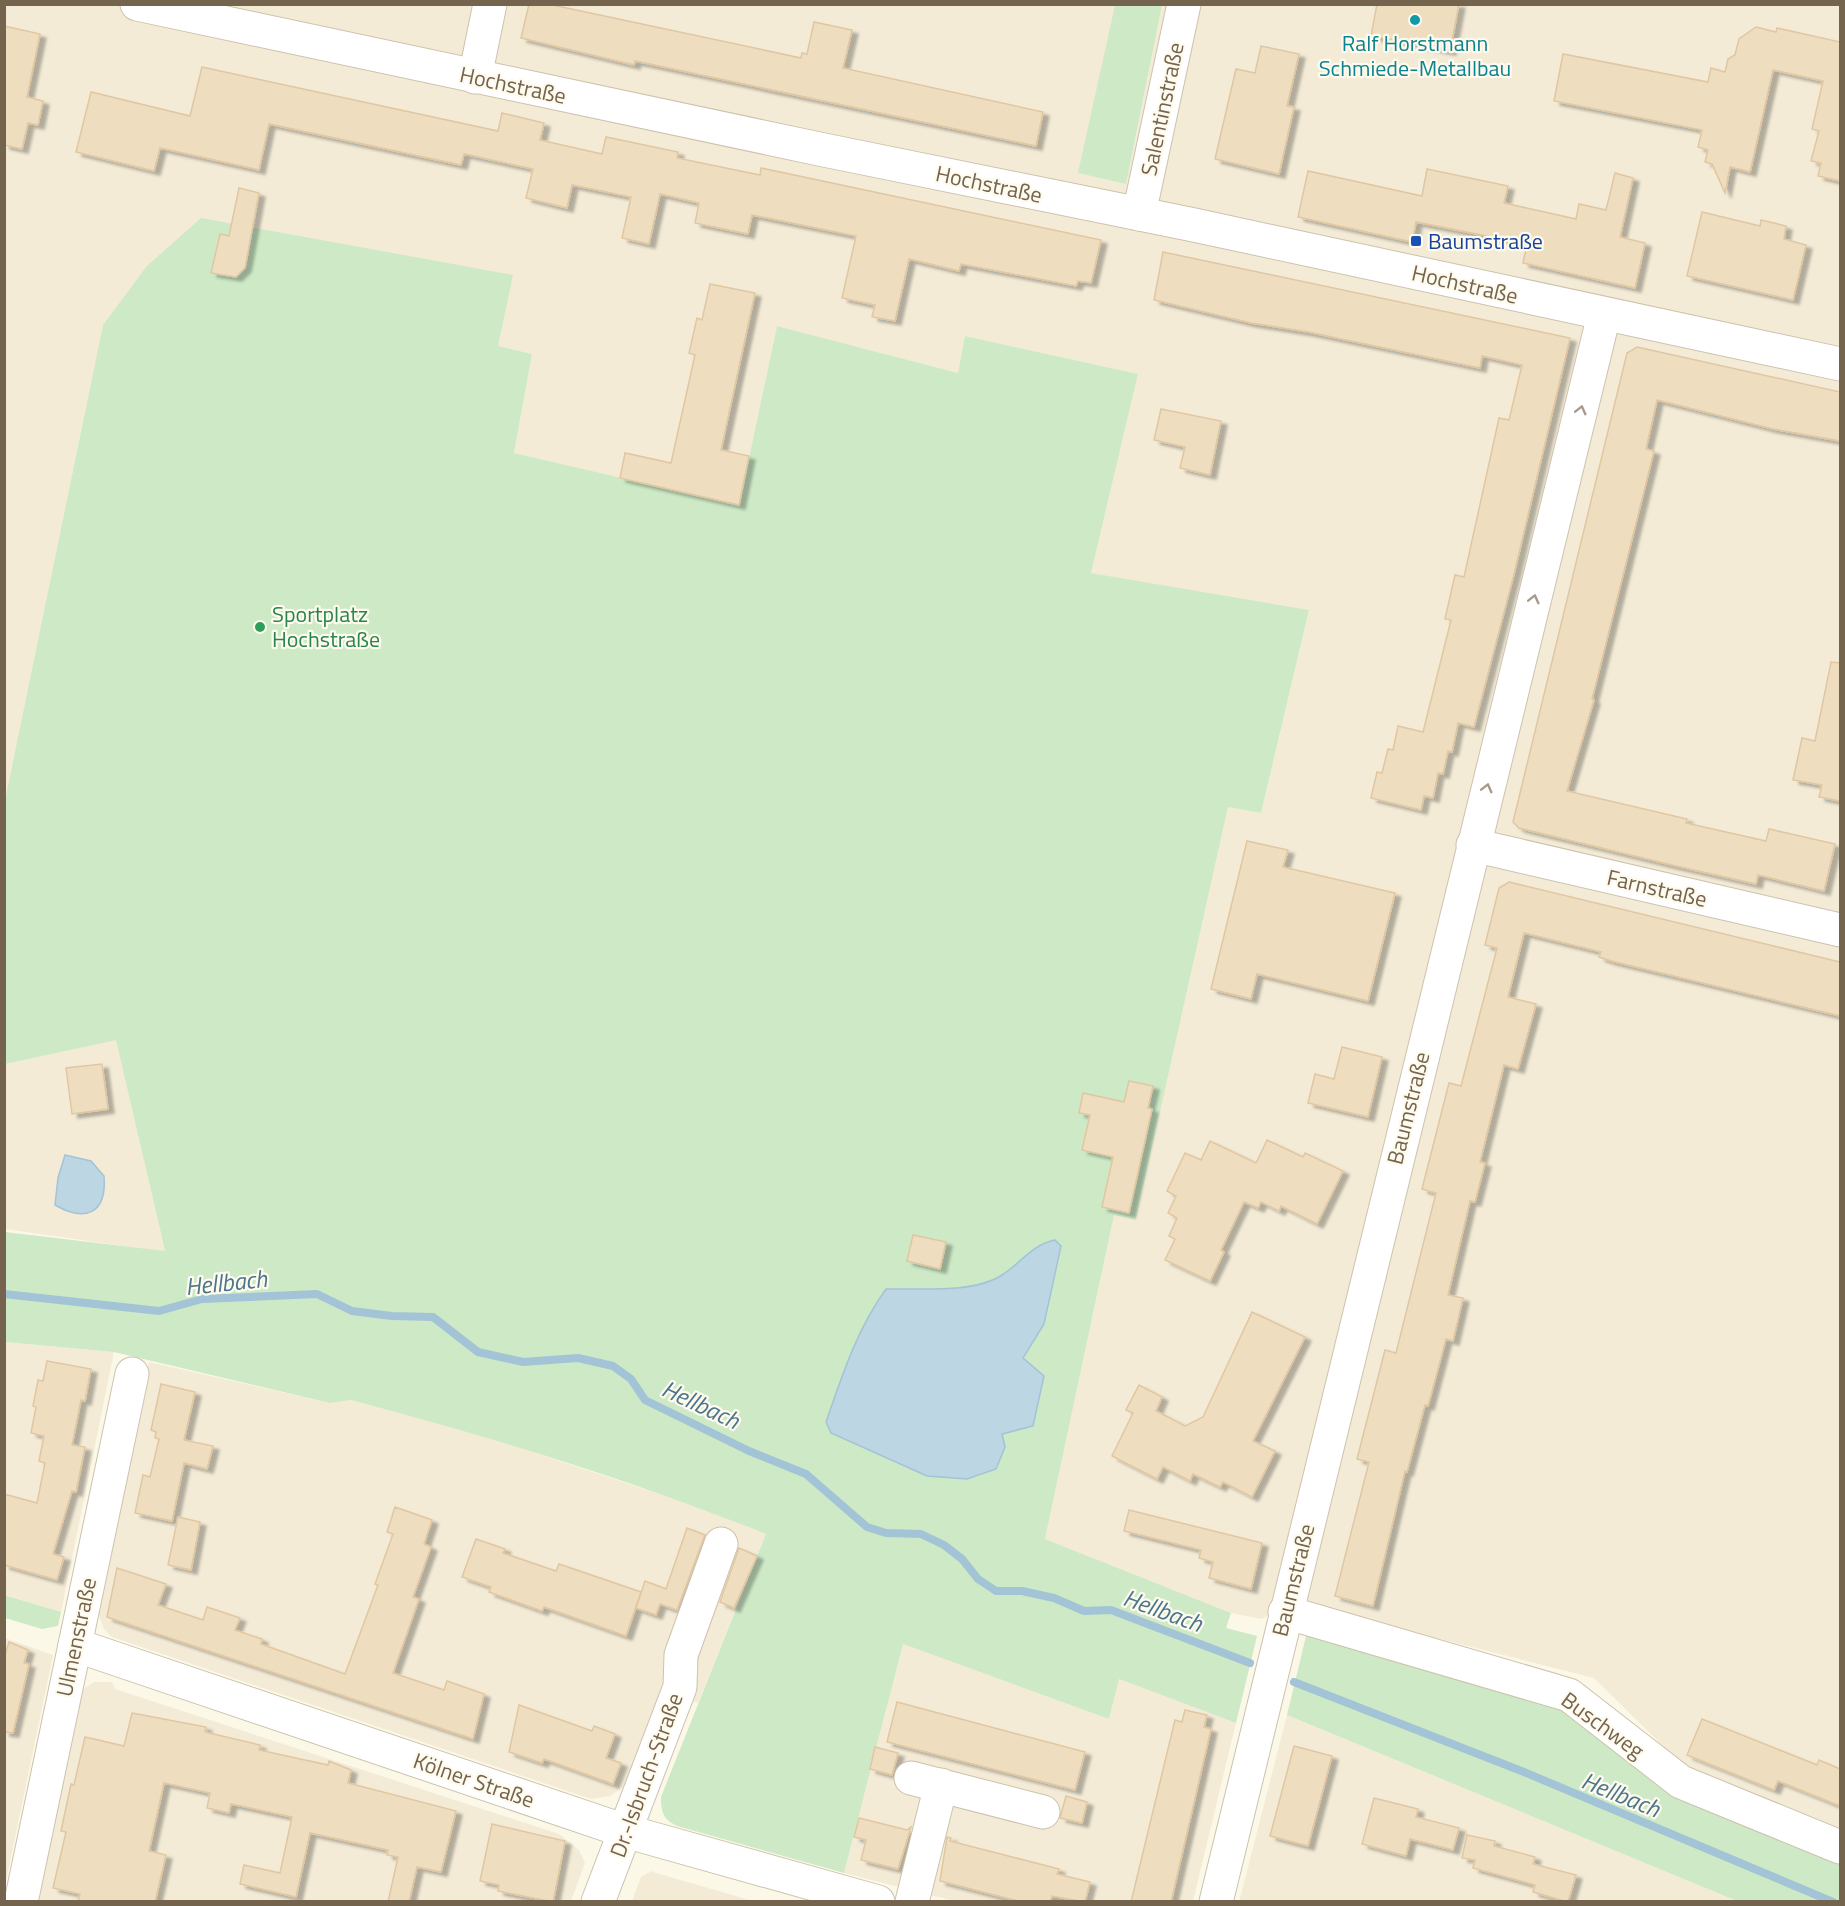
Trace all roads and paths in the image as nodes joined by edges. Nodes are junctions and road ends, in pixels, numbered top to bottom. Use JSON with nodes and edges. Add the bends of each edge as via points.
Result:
{"nodes":[{"id":1,"x":137,"y":4,"type":"edge"},
{"id":2,"x":490,"y":4,"type":"edge"},
{"id":3,"x":1184,"y":4,"type":"edge"},
{"id":4,"x":475,"y":76,"type":"junction"},
{"id":5,"x":1139,"y":214,"type":"junction"},
{"id":6,"x":1604,"y":315,"type":"junction"},
{"id":7,"x":1840,"y":364,"type":"edge"},
{"id":8,"x":1473,"y":845,"type":"junction"},
{"id":9,"x":1840,"y":930,"type":"edge"},
{"id":10,"x":132,"y":1374,"type":"dead end"},
{"id":11,"x":721,"y":1544,"type":"dead end"},
{"id":12,"x":1285,"y":1612,"type":"junction"},
{"id":13,"x":75,"y":1645,"type":"junction"},
{"id":14,"x":1043,"y":1812,"type":"dead end"},
{"id":15,"x":625,"y":1832,"type":"junction"},
{"id":16,"x":1840,"y":1846,"type":"edge"},
{"id":17,"x":21,"y":1902,"type":"edge"},
{"id":18,"x":598,"y":1902,"type":"edge"},
{"id":19,"x":878,"y":1902,"type":"edge"},
{"id":20,"x":912,"y":1902,"type":"edge"},
{"id":21,"x":1216,"y":1902,"type":"edge"}],
"edges":[{"from":1,"to":4,"type":"street","name":"Hochstraße"},
{"from":2,"to":4,"type":"street"},
{"from":3,"to":5,"type":"street","name":"Salentinstraße"},
{"from":4,"to":5,"type":"street","name":"Hochstraße"},
{"from":5,"to":6,"type":"street","name":"Hochstraße"},
{"from":6,"to":7,"type":"street","name":"Hochstraße"},
{"from":8,"to":6,"type":"street","name":"Baumstraße","one_way":true},
{"from":8,"to":9,"type":"street","name":"Farnstraße"},
{"from":8,"to":12,"type":"street","name":"Baumstraße"},
{"from":10,"to":13,"type":"street","name":"Ulmenstraße"},
{"from":11,"to":15,"type":"street","name":"Dr.-Isbruch-Straße","via":[[681,1655],[680,1687]]},
{"from":12,"to":16,"type":"street","name":"Buschweg","via":[[1569,1695],[1681,1782]]},
{"from":12,"to":21,"type":"street","name":"Baumstraße"},
{"from":13,"to":15,"type":"street","name":"Kölner Straße"},
{"from":13,"to":17,"type":"street","name":"Ulmenstraße"},
{"from":14,"to":20,"type":"street","via":[[926,1781]]},
{"from":15,"to":18,"type":"street","name":"Dr.-Isbruch-Straße"},
{"from":15,"to":19,"type":"street","name":"Kölner Straße"}]}
